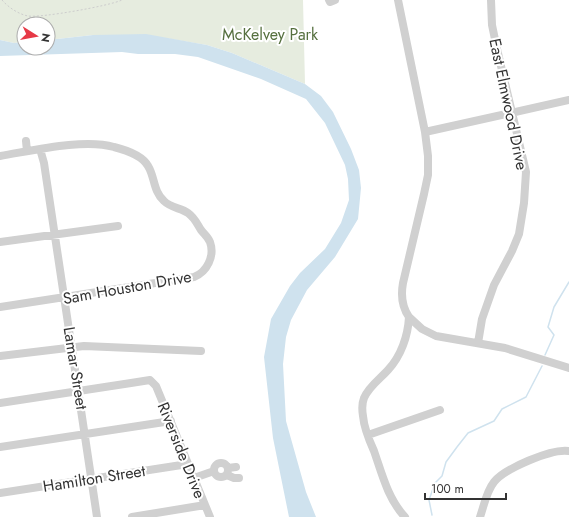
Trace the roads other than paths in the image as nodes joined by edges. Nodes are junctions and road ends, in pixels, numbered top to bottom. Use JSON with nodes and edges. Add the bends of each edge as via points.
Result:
{"nodes":[{"id":1,"x":329,"y":0,"type":"edge"},
{"id":2,"x":335,"y":0,"type":"edge"},
{"id":3,"x":398,"y":0,"type":"edge"},
{"id":4,"x":491,"y":0,"type":"edge"},
{"id":5,"x":569,"y":100,"type":"edge"},
{"id":6,"x":512,"y":112,"type":"junction"},
{"id":7,"x":426,"y":132,"type":"junction"},
{"id":8,"x":26,"y":141,"type":"dead end"},
{"id":9,"x":40,"y":149,"type":"junction"},
{"id":10,"x":27,"y":152,"type":"junction"},
{"id":11,"x":0,"y":156,"type":"edge"},
{"id":12,"x":118,"y":226,"type":"dead end"},
{"id":13,"x":55,"y":234,"type":"junction"},
{"id":14,"x":0,"y":242,"type":"edge"},
{"id":15,"x":65,"y":298,"type":"junction"},
{"id":16,"x":0,"y":308,"type":"edge"},
{"id":17,"x":409,"y":317,"type":"junction"},
{"id":18,"x":478,"y":343,"type":"junction"},
{"id":19,"x":72,"y":347,"type":"junction"},
{"id":20,"x":201,"y":351,"type":"dead end"},
{"id":21,"x":0,"y":356,"type":"edge"},
{"id":22,"x":569,"y":368,"type":"edge"},
{"id":23,"x":79,"y":391,"type":"junction"},
{"id":24,"x":0,"y":403,"type":"edge"},
{"id":25,"x":440,"y":410,"type":"dead end"},
{"id":26,"x":171,"y":421,"type":"junction"},
{"id":27,"x":85,"y":434,"type":"junction"},
{"id":28,"x":368,"y":435,"type":"junction"},
{"id":29,"x":0,"y":447,"type":"edge"},
{"id":30,"x":569,"y":450,"type":"edge"},
{"id":31,"x":188,"y":464,"type":"junction"},
{"id":32,"x":230,"y":470,"type":"junction"},
{"id":33,"x":214,"y":471,"type":"junction"},
{"id":34,"x":194,"y":478,"type":"junction"},
{"id":35,"x":239,"y":478,"type":"dead end"},
{"id":36,"x":92,"y":479,"type":"junction"},
{"id":37,"x":0,"y":493,"type":"edge"},
{"id":38,"x":205,"y":505,"type":"junction"},
{"id":39,"x":97,"y":517,"type":"edge"},
{"id":40,"x":132,"y":517,"type":"edge"},
{"id":41,"x":210,"y":517,"type":"edge"},
{"id":42,"x":405,"y":517,"type":"edge"},
{"id":43,"x":480,"y":517,"type":"edge"}],
"edges":[{"from":1,"to":2,"type":"street"},
{"from":3,"to":7,"type":"street"},
{"from":4,"to":6,"type":"street","name":"East Elmwood Drive","via":[[492,26]]},
{"from":5,"to":6,"type":"street"},
{"from":6,"to":7,"type":"street"},
{"from":6,"to":18,"type":"street","name":"East Elmwood Drive","via":[[526,172],[524,203],[519,234],[494,285],[482,319]]},
{"from":7,"to":17,"type":"street","via":[[428,175],[402,291],[404,307]]},
{"from":8,"to":10,"type":"street"},
{"from":9,"to":10,"type":"street","name":"Sam Houston Drive"},
{"from":9,"to":13,"type":"street","name":"Lamar Street"},
{"from":9,"to":15,"type":"street","name":"Sam Houston Drive","via":[[87,143],[114,147],[138,156],[148,165],[160,196],[170,206],[184,210],[194,218],[212,247],[205,270],[194,277]]},
{"from":10,"to":11,"type":"street","name":"Sam Houston Drive"},
{"from":12,"to":13,"type":"street"},
{"from":13,"to":14,"type":"street"},
{"from":13,"to":15,"type":"street","name":"Lamar Street"},
{"from":15,"to":16,"type":"street","name":"Sam Houston Drive"},
{"from":15,"to":19,"type":"street","name":"Lamar Street"},
{"from":17,"to":18,"type":"street","via":[[422,329],[436,336]]},
{"from":17,"to":28,"type":"street","via":[[405,341],[399,355],[364,398],[362,407]]},
{"from":18,"to":22,"type":"street","via":[[505,348]]},
{"from":19,"to":20,"type":"street"},
{"from":19,"to":21,"type":"street"},
{"from":19,"to":23,"type":"street","name":"Lamar Street"},
{"from":23,"to":24,"type":"street"},
{"from":23,"to":26,"type":"street","name":"Riverside Drive","via":[[150,380],[154,383]]},
{"from":23,"to":27,"type":"street","name":"Lamar Street"},
{"from":25,"to":28,"type":"street"},
{"from":26,"to":27,"type":"street"},
{"from":26,"to":31,"type":"street","name":"Riverside Drive"},
{"from":27,"to":29,"type":"street"},
{"from":27,"to":36,"type":"street","name":"Lamar Street"},
{"from":28,"to":42,"type":"street","via":[[391,497]]},
{"from":30,"to":43,"type":"street","via":[[543,455],[500,476],[489,489]]},
{"from":31,"to":34,"type":"street","name":"Riverside Drive"},
{"from":31,"to":36,"type":"street","name":"Hamilton Street"},
{"from":32,"to":33,"type":"street","via":[[223,477],[219,477]]},
{"from":32,"to":33,"type":"street","via":[[226,464],[221,463]]},
{"from":32,"to":35,"type":"street","via":[[234,478]]},
{"from":33,"to":34,"type":"street"},
{"from":34,"to":38,"type":"street","name":"Riverside Drive"},
{"from":36,"to":37,"type":"street","name":"Hamilton Street"},
{"from":36,"to":39,"type":"street","name":"Lamar Street"},
{"from":38,"to":40,"type":"street"},
{"from":38,"to":41,"type":"street","name":"Riverside Drive"}]}
